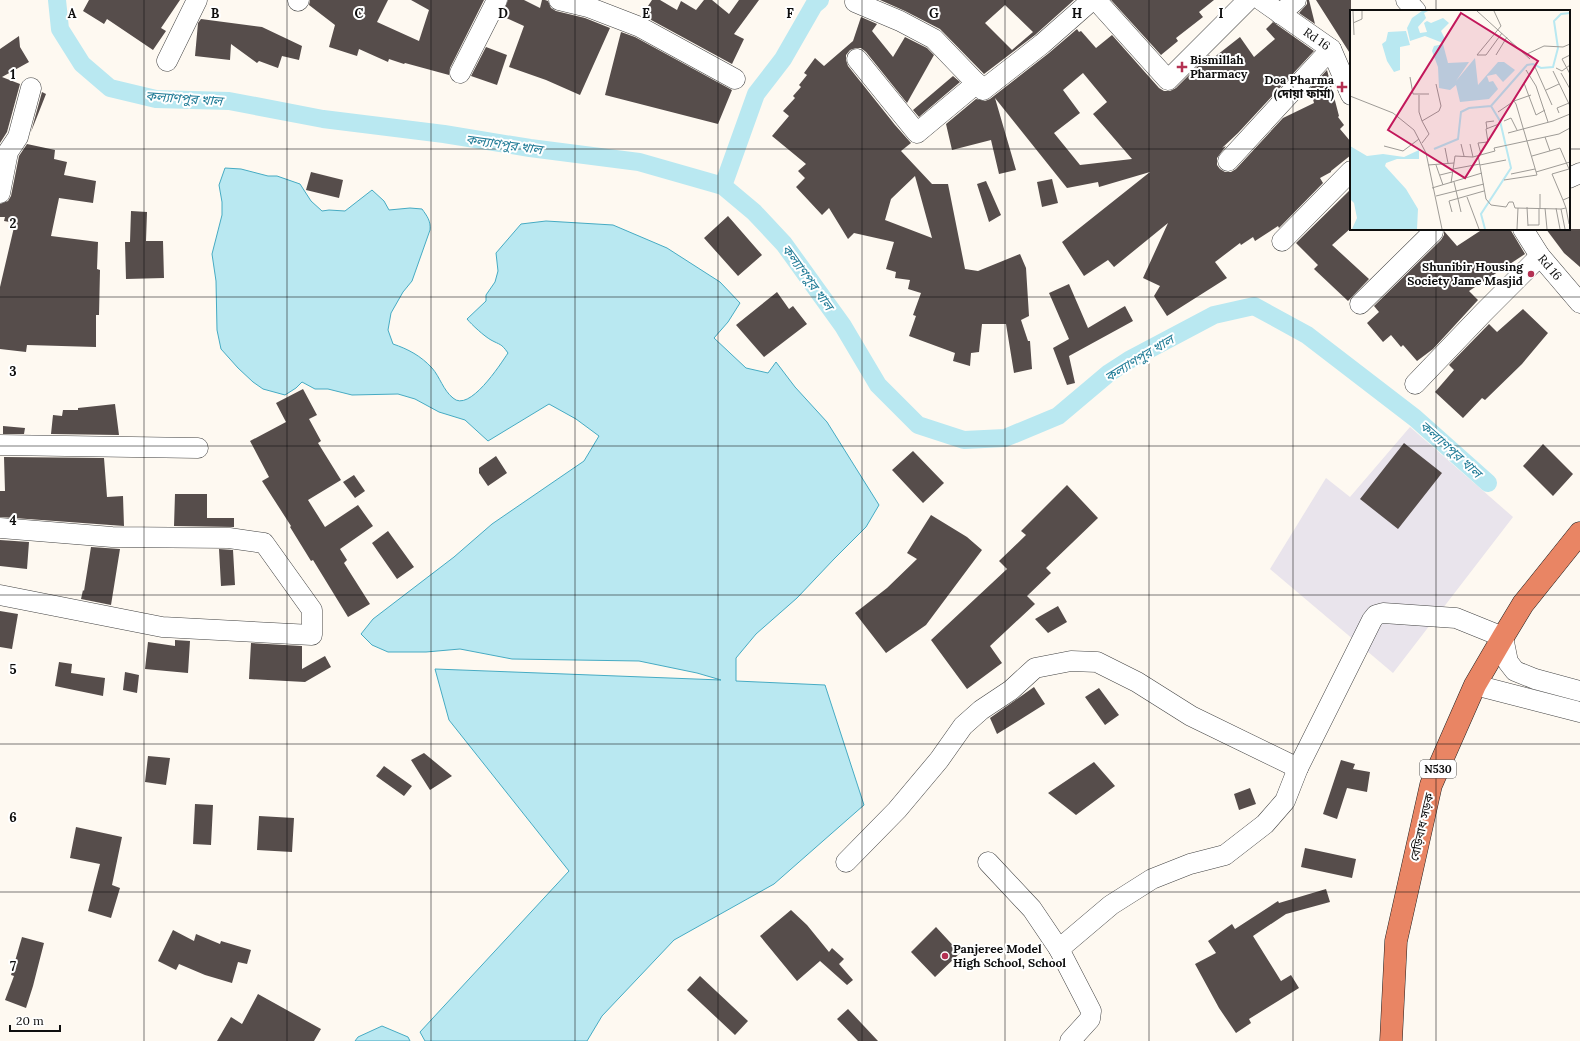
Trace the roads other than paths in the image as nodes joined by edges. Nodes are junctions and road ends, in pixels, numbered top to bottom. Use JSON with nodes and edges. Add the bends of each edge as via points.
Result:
{"nodes":[{"id":1,"x":197,"y":0,"type":"edge"},
{"id":2,"x":497,"y":0,"type":"edge"},
{"id":3,"x":559,"y":0,"type":"edge"},
{"id":4,"x":1092,"y":0,"type":"edge"},
{"id":5,"x":1096,"y":0,"type":"edge"},
{"id":6,"x":1248,"y":0,"type":"edge"},
{"id":7,"x":1261,"y":0,"type":"edge"},
{"id":8,"x":1296,"y":0,"type":"edge"},
{"id":9,"x":1406,"y":0,"type":"edge"},
{"id":10,"x":855,"y":2,"type":"dead end"},
{"id":11,"x":590,"y":4,"type":"edge"},
{"id":12,"x":1415,"y":10,"type":"edge"},
{"id":13,"x":1280,"y":14,"type":"junction"},
{"id":14,"x":1331,"y":49,"type":"junction"},
{"id":15,"x":857,"y":59,"type":"dead end"},
{"id":16,"x":167,"y":61,"type":"dead end"},
{"id":17,"x":460,"y":73,"type":"dead end"},
{"id":18,"x":735,"y":80,"type":"dead end"},
{"id":19,"x":977,"y":83,"type":"junction"},
{"id":20,"x":32,"y":88,"type":"dead end"},
{"id":21,"x":1350,"y":93,"type":"edge"},
{"id":22,"x":4,"y":151,"type":"edge"},
{"id":23,"x":1228,"y":161,"type":"dead end"},
{"id":24,"x":1350,"y":172,"type":"edge"},
{"id":25,"x":0,"y":193,"type":"edge"},
{"id":26,"x":1435,"y":230,"type":"edge"},
{"id":27,"x":1524,"y":230,"type":"edge"},
{"id":28,"x":1282,"y":241,"type":"dead end"},
{"id":29,"x":1540,"y":256,"type":"junction"},
{"id":30,"x":1580,"y":303,"type":"edge"},
{"id":31,"x":1360,"y":304,"type":"dead end"},
{"id":32,"x":1415,"y":384,"type":"dead end"},
{"id":33,"x":0,"y":445,"type":"edge"},
{"id":34,"x":198,"y":448,"type":"dead end"},
{"id":35,"x":0,"y":528,"type":"edge"},
{"id":36,"x":1580,"y":533,"type":"edge"},
{"id":37,"x":0,"y":595,"type":"edge"},
{"id":38,"x":1503,"y":637,"type":"junction"},
{"id":39,"x":1475,"y":685,"type":"junction"},
{"id":40,"x":1580,"y":691,"type":"edge"},
{"id":41,"x":1580,"y":712,"type":"edge"},
{"id":42,"x":1298,"y":768,"type":"junction"},
{"id":43,"x":846,"y":862,"type":"dead end"},
{"id":44,"x":988,"y":862,"type":"dead end"},
{"id":45,"x":1059,"y":949,"type":"junction"},
{"id":46,"x":1070,"y":1041,"type":"edge"},
{"id":47,"x":1391,"y":1041,"type":"edge"}],
"edges":[{"from":1,"to":16,"type":"street"},
{"from":2,"to":17,"type":"street"},
{"from":3,"to":11,"type":"street"},
{"from":4,"to":19,"type":"street","via":[[1042,44],[983,90]]},
{"from":5,"to":6,"type":"street","via":[[1168,80]]},
{"from":7,"to":13,"type":"street","name":"Rd 16"},
{"from":8,"to":13,"type":"street"},
{"from":9,"to":12,"type":"street"},
{"from":10,"to":19,"type":"street","via":[[934,38]]},
{"from":11,"to":18,"type":"street","via":[[640,27]]},
{"from":13,"to":14,"type":"street","name":"Rd 16"},
{"from":14,"to":21,"type":"street","name":"Rd 16"},
{"from":14,"to":23,"type":"street"},
{"from":15,"to":19,"type":"street","via":[[917,133]]},
{"from":20,"to":22,"type":"street","via":[[18,137]]},
{"from":22,"to":25,"type":"street"},
{"from":24,"to":28,"type":"street"},
{"from":26,"to":31,"type":"street"},
{"from":27,"to":29,"type":"street","name":"Rd 16"},
{"from":29,"to":30,"type":"street","name":"Rd 16"},
{"from":29,"to":32,"type":"street"},
{"from":33,"to":34,"type":"street"},
{"from":35,"to":37,"type":"street","via":[[112,537],[229,538],[264,543],[312,610],[312,635],[162,627]]},
{"from":36,"to":38,"type":"highway","name":"বেড়িবাধ সড়ক","number":"N530","via":[[1523,604]]},
{"from":38,"to":39,"type":"highway","name":"বেড়িবাধ সড়ক","number":"N530"},
{"from":38,"to":40,"type":"street","via":[[1508,662],[1515,672]]},
{"from":38,"to":42,"type":"street","via":[[1456,618],[1383,613],[1376,615]]},
{"from":39,"to":41,"type":"street"},
{"from":39,"to":47,"type":"highway","name":"বেড়িবাধ সড়ক","number":"N530","via":[[1431,785],[1396,941]]},
{"from":42,"to":43,"type":"street","via":[[1191,716],[1137,682],[1096,662],[1071,661],[1035,668],[1011,690],[963,726],[939,760],[897,810]]},
{"from":42,"to":45,"type":"street","via":[[1285,801],[1264,824],[1225,855],[1190,864],[1152,880],[1111,905]]},
{"from":44,"to":45,"type":"street","via":[[1032,909]]},
{"from":45,"to":46,"type":"street","via":[[1091,1011],[1090,1019]]}]}
